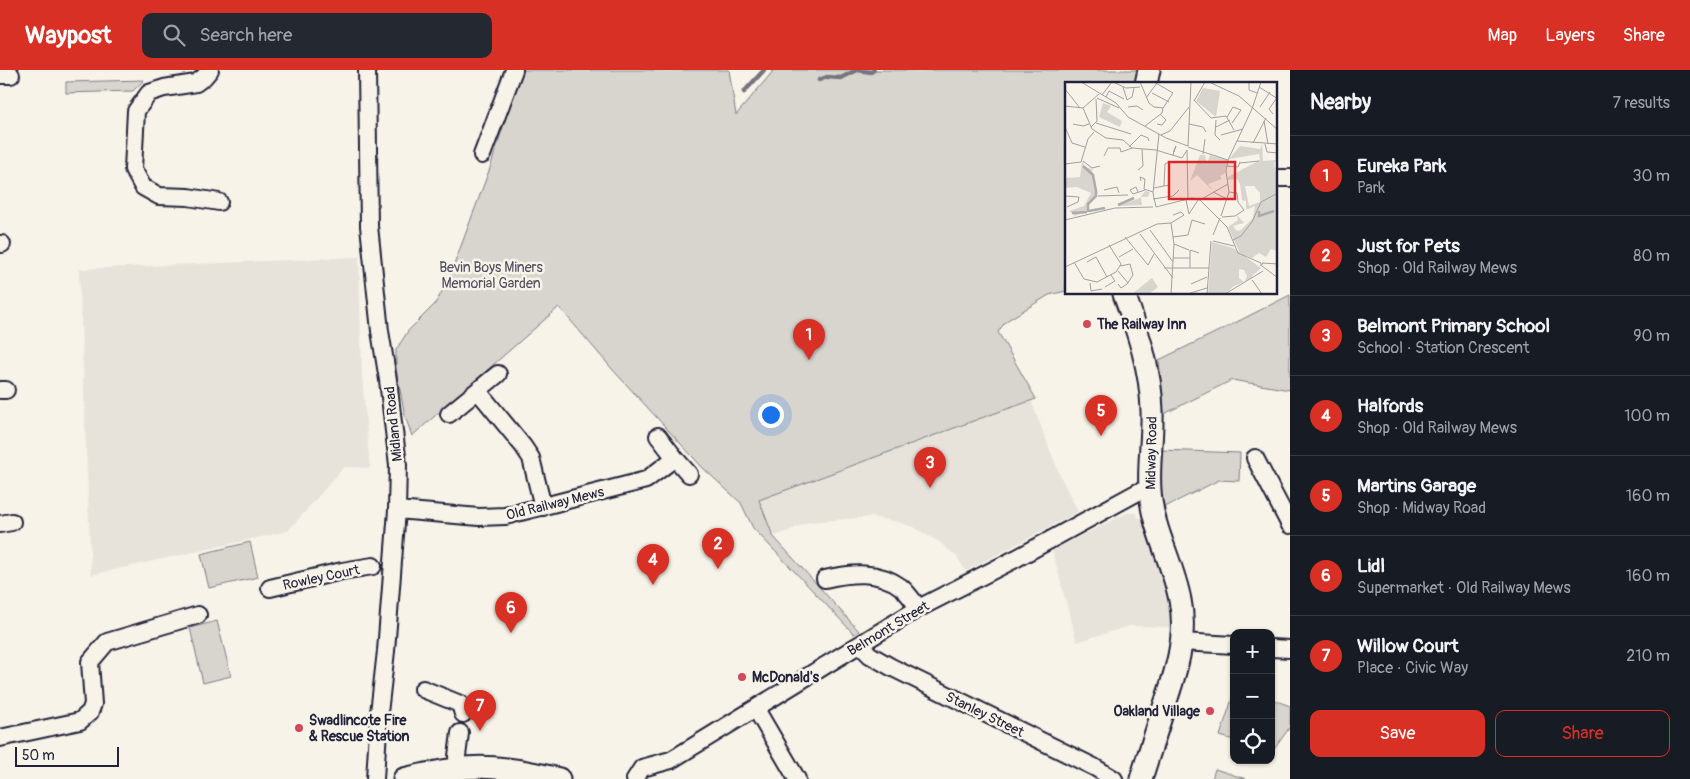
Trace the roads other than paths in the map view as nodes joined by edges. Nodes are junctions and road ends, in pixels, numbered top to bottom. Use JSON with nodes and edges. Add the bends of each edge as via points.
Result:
{"nodes":[{"id":1,"x":210,"y":70,"type":"edge"},
{"id":2,"x":367,"y":70,"type":"edge"},
{"id":3,"x":514,"y":70,"type":"edge"},
{"id":4,"x":482,"y":155,"type":"dead end"},
{"id":5,"x":219,"y":202,"type":"dead end"},
{"id":6,"x":1124,"y":295,"type":"edge"},
{"id":7,"x":498,"y":374,"type":"dead end"},
{"id":8,"x":478,"y":391,"type":"junction"},
{"id":9,"x":449,"y":414,"type":"dead end"},
{"id":10,"x":658,"y":436,"type":"dead end"},
{"id":11,"x":675,"y":458,"type":"junction"},
{"id":12,"x":1254,"y":458,"type":"dead end"},
{"id":13,"x":689,"y":474,"type":"dead end"},
{"id":14,"x":1150,"y":490,"type":"junction"},
{"id":15,"x":543,"y":507,"type":"junction"},
{"id":16,"x":397,"y":510,"type":"junction"},
{"id":17,"x":1290,"y":525,"type":"edge"},
{"id":18,"x":373,"y":566,"type":"dead end"},
{"id":19,"x":825,"y":579,"type":"dead end"},
{"id":20,"x":270,"y":588,"type":"dead end"},
{"id":21,"x":919,"y":608,"type":"junction"},
{"id":22,"x":198,"y":615,"type":"dead end"},
{"id":23,"x":1182,"y":642,"type":"junction"},
{"id":24,"x":860,"y":645,"type":"junction"},
{"id":25,"x":1230,"y":645,"type":"edge"},
{"id":26,"x":1275,"y":648,"type":"edge"},
{"id":27,"x":1290,"y":649,"type":"edge"},
{"id":28,"x":423,"y":689,"type":"dead end"},
{"id":29,"x":756,"y":709,"type":"junction"},
{"id":30,"x":463,"y":714,"type":"dead end"},
{"id":31,"x":460,"y":733,"type":"dead end"},
{"id":32,"x":0,"y":738,"type":"edge"},
{"id":33,"x":458,"y":768,"type":"junction"},
{"id":34,"x":375,"y":779,"type":"edge"},
{"id":35,"x":404,"y":779,"type":"edge"},
{"id":36,"x":559,"y":779,"type":"edge"},
{"id":37,"x":635,"y":779,"type":"edge"},
{"id":38,"x":797,"y":779,"type":"edge"},
{"id":39,"x":1114,"y":779,"type":"edge"},
{"id":40,"x":1141,"y":779,"type":"edge"}],
"edges":[{"from":1,"to":5,"type":"street","via":[[196,83],[149,93],[136,111],[133,169],[143,187],[159,196]]},
{"from":2,"to":16,"type":"street","name":"Midland Road","via":[[368,226],[398,465]]},
{"from":3,"to":4,"type":"street"},
{"from":6,"to":14,"type":"main road","name":"Midway Road","via":[[1144,355],[1151,395]]},
{"from":7,"to":8,"type":"street"},
{"from":8,"to":9,"type":"street"},
{"from":8,"to":15,"type":"street","via":[[531,458]]},
{"from":10,"to":11,"type":"street"},
{"from":11,"to":13,"type":"street"},
{"from":11,"to":15,"type":"street","name":"Old Railway Mews","via":[[646,480]]},
{"from":12,"to":17,"type":"street"},
{"from":14,"to":21,"type":"street","name":"Belmont Street","via":[[1138,492]]},
{"from":14,"to":23,"type":"main road","name":"Midway Road","via":[[1156,525],[1180,597]]},
{"from":15,"to":16,"type":"street","name":"Old Railway Mews","via":[[505,516]]},
{"from":16,"to":34,"type":"street","name":"Midland Road"},
{"from":18,"to":20,"type":"street","name":"Rowley Court"},
{"from":19,"to":21,"type":"street","via":[[845,574],[880,577],[902,588]]},
{"from":21,"to":24,"type":"street","name":"Belmont Street"},
{"from":22,"to":32,"type":"street","via":[[106,642],[90,662],[93,704],[90,712],[80,720]]},
{"from":23,"to":25,"type":"street"},
{"from":23,"to":40,"type":"main road","name":"Midway Road"},
{"from":24,"to":29,"type":"street","name":"Belmont Street"},
{"from":24,"to":39,"type":"street","name":"Stanley Street","via":[[891,667]]},
{"from":26,"to":27,"type":"street"},
{"from":28,"to":30,"type":"street","via":[[460,704]]},
{"from":29,"to":37,"type":"street","name":"Belmont Street","via":[[670,760],[642,768]]},
{"from":29,"to":38,"type":"street"},
{"from":31,"to":33,"type":"street"},
{"from":33,"to":35,"type":"main road"},
{"from":33,"to":36,"type":"main road","via":[[511,769]]}]}
